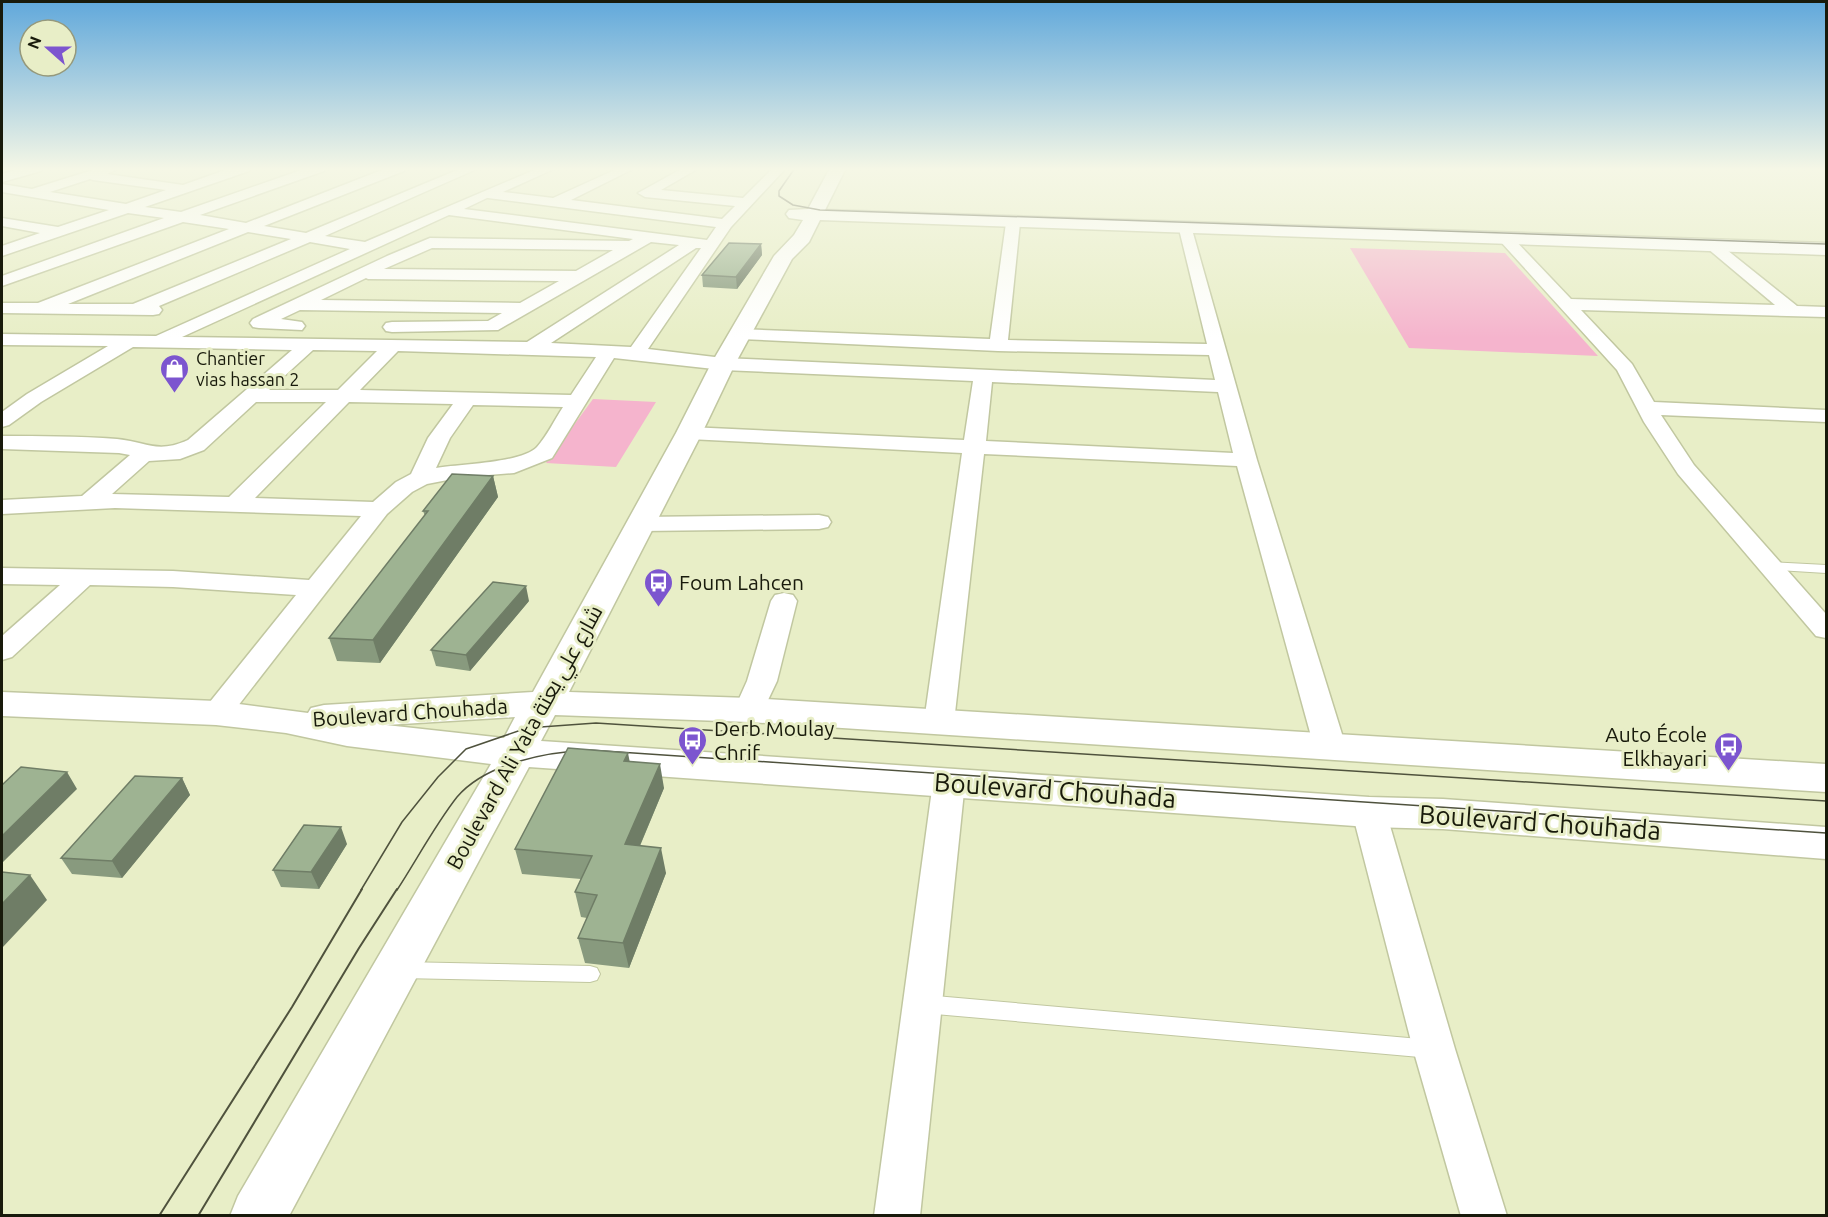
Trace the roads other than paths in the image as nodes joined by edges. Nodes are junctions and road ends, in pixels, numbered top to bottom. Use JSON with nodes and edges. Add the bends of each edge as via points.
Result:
{"nodes":[{"id":1,"x":726,"y":224,"type":"edge"},
{"id":2,"x":20,"y":225,"type":"edge"},
{"id":3,"x":78,"y":225,"type":"edge"},
{"id":4,"x":163,"y":225,"type":"edge"},
{"id":5,"x":225,"y":225,"type":"edge"},
{"id":6,"x":253,"y":225,"type":"edge"},
{"id":7,"x":339,"y":225,"type":"edge"},
{"id":8,"x":418,"y":225,"type":"edge"},
{"id":9,"x":555,"y":225,"type":"edge"},
{"id":10,"x":805,"y":225,"type":"edge"},
{"id":11,"x":1013,"y":225,"type":"edge"},
{"id":12,"x":1065,"y":225,"type":"edge"},
{"id":13,"x":1466,"y":225,"type":"edge"},
{"id":14,"x":245,"y":228,"type":"junction"},
{"id":15,"x":1186,"y":229,"type":"junction"},
{"id":16,"x":60,"y":231,"type":"junction"},
{"id":17,"x":1827,"y":234,"type":"edge"},
{"id":18,"x":392,"y":236,"type":"junction"},
{"id":19,"x":648,"y":237,"type":"junction"},
{"id":20,"x":308,"y":238,"type":"junction"},
{"id":21,"x":1506,"y":239,"type":"junction"},
{"id":22,"x":693,"y":243,"type":"junction"},
{"id":23,"x":425,"y":245,"type":"junction"},
{"id":24,"x":710,"y":245,"type":"junction"},
{"id":25,"x":1712,"y":245,"type":"junction"},
{"id":26,"x":632,"y":246,"type":"junction"},
{"id":27,"x":368,"y":247,"type":"junction"},
{"id":28,"x":1827,"y":249,"type":"edge"},
{"id":29,"x":2,"y":251,"type":"edge"},
{"id":30,"x":393,"y":259,"type":"junction"},
{"id":31,"x":608,"y":260,"type":"junction"},
{"id":32,"x":361,"y":274,"type":"junction"},
{"id":33,"x":579,"y":276,"type":"junction"},
{"id":34,"x":2,"y":281,"type":"edge"},
{"id":35,"x":328,"y":289,"type":"junction"},
{"id":36,"x":552,"y":292,"type":"junction"},
{"id":37,"x":1566,"y":304,"type":"junction"},
{"id":38,"x":294,"y":305,"type":"junction"},
{"id":39,"x":2,"y":308,"type":"edge"},
{"id":40,"x":41,"y":308,"type":"junction"},
{"id":41,"x":524,"y":308,"type":"junction"},
{"id":42,"x":135,"y":310,"type":"junction"},
{"id":43,"x":1793,"y":311,"type":"junction"},
{"id":44,"x":223,"y":312,"type":"junction"},
{"id":45,"x":1827,"y":312,"type":"edge"},
{"id":46,"x":374,"y":326,"type":"dead end"},
{"id":47,"x":740,"y":334,"type":"junction"},
{"id":48,"x":312,"y":335,"type":"junction"},
{"id":49,"x":2,"y":339,"type":"edge"},
{"id":50,"x":130,"y":341,"type":"junction"},
{"id":51,"x":156,"y":341,"type":"junction"},
{"id":52,"x":394,"y":345,"type":"junction"},
{"id":53,"x":998,"y":345,"type":"junction"},
{"id":54,"x":531,"y":348,"type":"junction"},
{"id":55,"x":1216,"y":350,"type":"junction"},
{"id":56,"x":608,"y":352,"type":"junction"},
{"id":57,"x":636,"y":353,"type":"junction"},
{"id":58,"x":723,"y":363,"type":"junction"},
{"id":59,"x":983,"y":376,"type":"junction"},
{"id":60,"x":1226,"y":386,"type":"junction"},
{"id":61,"x":249,"y":396,"type":"junction"},
{"id":62,"x":344,"y":396,"type":"junction"},
{"id":63,"x":468,"y":398,"type":"junction"},
{"id":64,"x":579,"y":401,"type":"junction"},
{"id":65,"x":1651,"y":415,"type":"junction"},
{"id":66,"x":1827,"y":416,"type":"edge"},
{"id":67,"x":2,"y":421,"type":"edge"},
{"id":68,"x":1827,"y":430,"type":"edge"},
{"id":69,"x":689,"y":434,"type":"junction"},
{"id":70,"x":2,"y":442,"type":"edge"},
{"id":71,"x":972,"y":446,"type":"junction"},
{"id":72,"x":143,"y":455,"type":"junction"},
{"id":73,"x":1246,"y":460,"type":"junction"},
{"id":74,"x":420,"y":478,"type":"junction"},
{"id":75,"x":89,"y":502,"type":"junction"},
{"id":76,"x":235,"y":505,"type":"junction"},
{"id":77,"x":2,"y":507,"type":"edge"},
{"id":78,"x":380,"y":509,"type":"junction"},
{"id":79,"x":819,"y":522,"type":"dead end"},
{"id":80,"x":641,"y":524,"type":"junction"},
{"id":81,"x":1769,"y":566,"type":"junction"},
{"id":82,"x":1827,"y":569,"type":"edge"},
{"id":83,"x":2,"y":576,"type":"edge"},
{"id":84,"x":84,"y":578,"type":"junction"},
{"id":85,"x":316,"y":588,"type":"junction"},
{"id":86,"x":784,"y":601,"type":"dead end"},
{"id":87,"x":1827,"y":630,"type":"edge"},
{"id":88,"x":2,"y":651,"type":"edge"},
{"id":89,"x":545,"y":703,"type":"junction"},
{"id":90,"x":2,"y":704,"type":"edge"},
{"id":91,"x":749,"y":710,"type":"junction"},
{"id":92,"x":216,"y":713,"type":"junction"},
{"id":93,"x":286,"y":721,"type":"junction"},
{"id":94,"x":939,"y":722,"type":"junction"},
{"id":95,"x":1330,"y":747,"type":"junction"},
{"id":96,"x":517,"y":753,"type":"junction"},
{"id":97,"x":1827,"y":778,"type":"edge"},
{"id":98,"x":949,"y":782,"type":"junction"},
{"id":99,"x":1369,"y":812,"type":"junction"},
{"id":100,"x":1827,"y":843,"type":"edge"},
{"id":101,"x":393,"y":970,"type":"junction"},
{"id":102,"x":590,"y":974,"type":"dead end"},
{"id":103,"x":922,"y":1004,"type":"junction"},
{"id":104,"x":1434,"y":1049,"type":"junction"},
{"id":105,"x":258,"y":1215,"type":"edge"},
{"id":106,"x":897,"y":1215,"type":"edge"},
{"id":107,"x":1484,"y":1215,"type":"edge"}],
"edges":[{"from":1,"to":24,"type":"street"},
{"from":2,"to":16,"type":"street"},
{"from":3,"to":16,"type":"street"},
{"from":4,"to":34,"type":"street"},
{"from":5,"to":14,"type":"street"},
{"from":6,"to":14,"type":"street"},
{"from":7,"to":20,"type":"street"},
{"from":8,"to":18,"type":"street"},
{"from":9,"to":19,"type":"street"},
{"from":10,"to":47,"type":"street","name":"Boulevard Ali Yata شارع علي يعتة","via":[[802,238],[784,256]]},
{"from":11,"to":53,"type":"street"},
{"from":12,"to":15,"type":"street"},
{"from":13,"to":17,"type":"street"},
{"from":14,"to":20,"type":"street"},
{"from":14,"to":40,"type":"street"},
{"from":15,"to":21,"type":"street"},
{"from":15,"to":55,"type":"street"},
{"from":16,"to":29,"type":"street"},
{"from":18,"to":23,"type":"street"},
{"from":18,"to":27,"type":"street"},
{"from":19,"to":22,"type":"street"},
{"from":19,"to":26,"type":"street"},
{"from":20,"to":27,"type":"street"},
{"from":20,"to":42,"type":"street"},
{"from":21,"to":25,"type":"street"},
{"from":21,"to":37,"type":"street"},
{"from":22,"to":24,"type":"street"},
{"from":22,"to":54,"type":"street"},
{"from":23,"to":26,"type":"street"},
{"from":23,"to":30,"type":"street"},
{"from":24,"to":57,"type":"street"},
{"from":25,"to":28,"type":"street"},
{"from":25,"to":43,"type":"street"},
{"from":26,"to":31,"type":"street"},
{"from":27,"to":44,"type":"street"},
{"from":30,"to":31,"type":"street"},
{"from":30,"to":32,"type":"street"},
{"from":31,"to":33,"type":"street"},
{"from":32,"to":33,"type":"street"},
{"from":32,"to":35,"type":"street"},
{"from":33,"to":36,"type":"street"},
{"from":35,"to":36,"type":"street"},
{"from":35,"to":38,"type":"street"},
{"from":36,"to":41,"type":"street"},
{"from":37,"to":43,"type":"street"},
{"from":37,"to":65,"type":"street","via":[[1625,368]]},
{"from":38,"to":41,"type":"street"},
{"from":38,"to":48,"type":"street","via":[[259,323]]},
{"from":39,"to":40,"type":"street"},
{"from":40,"to":42,"type":"street"},
{"from":41,"to":46,"type":"street","via":[[480,328]]},
{"from":42,"to":44,"type":"street"},
{"from":43,"to":45,"type":"street"},
{"from":44,"to":51,"type":"street"},
{"from":47,"to":53,"type":"street"},
{"from":47,"to":58,"type":"street","name":"Boulevard Ali Yata شارع علي يعتة"},
{"from":48,"to":51,"type":"street"},
{"from":48,"to":52,"type":"street"},
{"from":48,"to":61,"type":"street"},
{"from":49,"to":50,"type":"street"},
{"from":50,"to":51,"type":"street"},
{"from":50,"to":67,"type":"street"},
{"from":52,"to":54,"type":"street"},
{"from":52,"to":62,"type":"street"},
{"from":53,"to":55,"type":"street"},
{"from":54,"to":56,"type":"street"},
{"from":55,"to":60,"type":"street"},
{"from":56,"to":57,"type":"street"},
{"from":56,"to":64,"type":"street"},
{"from":57,"to":58,"type":"street"},
{"from":58,"to":59,"type":"street"},
{"from":58,"to":69,"type":"street","name":"Boulevard Ali Yata شارع علي يعتة"},
{"from":59,"to":60,"type":"street"},
{"from":59,"to":71,"type":"street"},
{"from":60,"to":73,"type":"street"},
{"from":61,"to":62,"type":"street"},
{"from":61,"to":72,"type":"street","via":[[190,449]]},
{"from":62,"to":63,"type":"street"},
{"from":62,"to":76,"type":"street"},
{"from":63,"to":64,"type":"street"},
{"from":63,"to":74,"type":"street","via":[[439,438]]},
{"from":64,"to":74,"type":"street","via":[[544,453],[528,461]]},
{"from":65,"to":66,"type":"street"},
{"from":65,"to":68,"type":"street"},
{"from":65,"to":81,"type":"street","via":[[1686,469]]},
{"from":69,"to":71,"type":"street"},
{"from":69,"to":80,"type":"street","name":"Boulevard Ali Yata شارع علي يعتة"},
{"from":70,"to":72,"type":"street","via":[[119,446],[141,451]]},
{"from":71,"to":73,"type":"street"},
{"from":71,"to":94,"type":"street"},
{"from":72,"to":75,"type":"street"},
{"from":73,"to":95,"type":"street"},
{"from":74,"to":78,"type":"street"},
{"from":75,"to":76,"type":"street"},
{"from":75,"to":77,"type":"street"},
{"from":76,"to":78,"type":"street"},
{"from":78,"to":85,"type":"street"},
{"from":79,"to":80,"type":"street"},
{"from":80,"to":89,"type":"street","name":"Boulevard Ali Yata شارع علي يعتة"},
{"from":81,"to":82,"type":"lane"},
{"from":81,"to":87,"type":"street"},
{"from":83,"to":84,"type":"street"},
{"from":84,"to":85,"type":"street"},
{"from":84,"to":88,"type":"street"},
{"from":85,"to":92,"type":"street"},
{"from":86,"to":91,"type":"street","via":[[762,681]]},
{"from":89,"to":91,"type":"street","name":"Boulevard Chouhada"},
{"from":89,"to":93,"type":"street","name":"Boulevard Chouhada","via":[[356,713]]},
{"from":89,"to":96,"type":"street","name":"Boulevard Ali Yata شارع علي يعتة","via":[[527,728]]},
{"from":90,"to":92,"type":"street","name":"Boulevard Chouhada"},
{"from":91,"to":94,"type":"street","name":"Boulevard Chouhada"},
{"from":92,"to":93,"type":"street","name":"Boulevard Chouhada"},
{"from":93,"to":96,"type":"street","name":"Boulevard Chouhada","via":[[346,733]]},
{"from":94,"to":95,"type":"street","name":"Boulevard Chouhada"},
{"from":95,"to":97,"type":"street","name":"Boulevard Chouhada"},
{"from":96,"to":98,"type":"street","name":"Boulevard Chouhada"},
{"from":96,"to":101,"type":"street","name":"Boulevard Ali Yata شارع علي يعتة"},
{"from":98,"to":99,"type":"street","name":"Boulevard Chouhada"},
{"from":98,"to":103,"type":"street"},
{"from":99,"to":100,"type":"street","name":"Boulevard Chouhada","via":[[1443,814]]},
{"from":99,"to":104,"type":"street"},
{"from":101,"to":102,"type":"lane"},
{"from":101,"to":105,"type":"street","name":"Boulevard Ali Yata شارع علي يعتة"},
{"from":103,"to":104,"type":"lane"},
{"from":103,"to":106,"type":"street"},
{"from":104,"to":107,"type":"street"}]}
